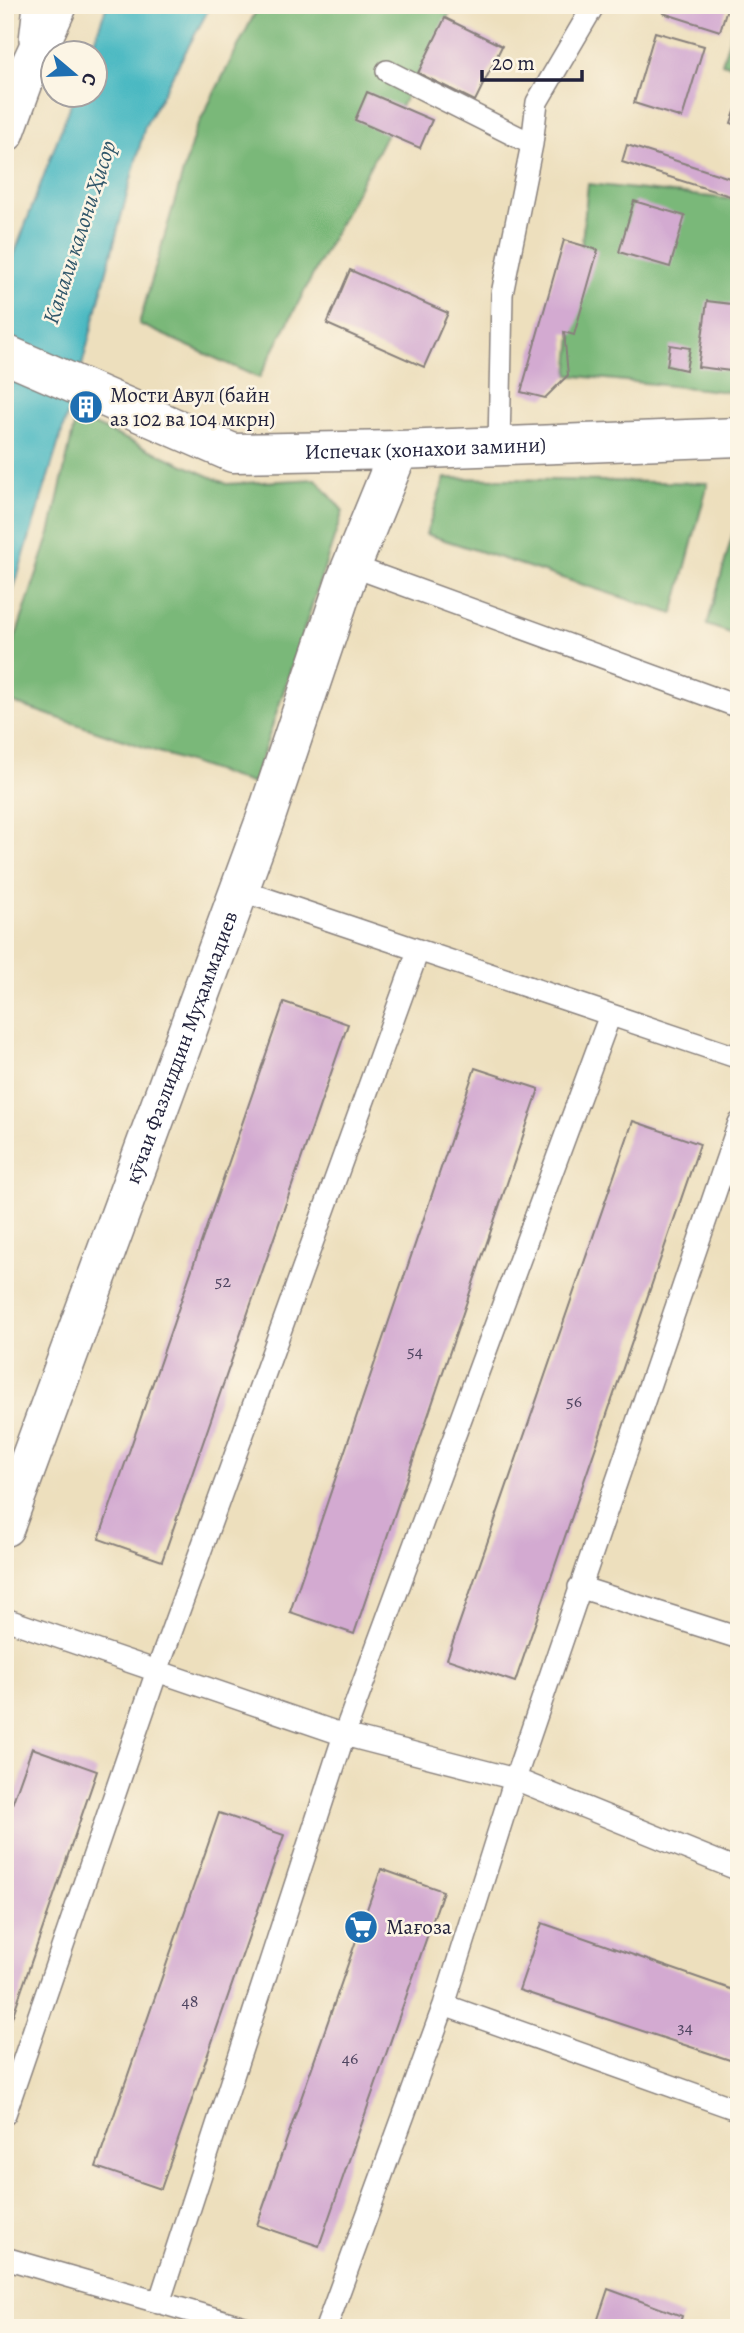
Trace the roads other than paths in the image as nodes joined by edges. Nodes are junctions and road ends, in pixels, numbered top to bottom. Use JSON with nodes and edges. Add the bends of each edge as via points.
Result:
{"nodes":[{"id":1,"x":34,"y":5,"type":"edge"},
{"id":2,"x":58,"y":5,"type":"edge"},
{"id":3,"x":594,"y":5,"type":"edge"},
{"id":4,"x":28,"y":70,"type":"junction"},
{"id":5,"x":387,"y":71,"type":"dead end"},
{"id":6,"x":5,"y":133,"type":"edge"},
{"id":7,"x":532,"y":144,"type":"junction"},
{"id":8,"x":5,"y":354,"type":"edge"},
{"id":9,"x":739,"y":437,"type":"edge"},
{"id":10,"x":499,"y":447,"type":"junction"},
{"id":11,"x":399,"y":450,"type":"junction"},
{"id":12,"x":352,"y":566,"type":"junction"},
{"id":13,"x":739,"y":707,"type":"edge"},
{"id":14,"x":240,"y":890,"type":"junction"},
{"id":15,"x":418,"y":951,"type":"junction"},
{"id":16,"x":610,"y":1015,"type":"junction"},
{"id":17,"x":739,"y":1058,"type":"edge"},
{"id":18,"x":739,"y":1123,"type":"edge"},
{"id":19,"x":5,"y":1527,"type":"edge"},
{"id":20,"x":579,"y":1587,"type":"junction"},
{"id":21,"x":5,"y":1619,"type":"edge"},
{"id":22,"x":739,"y":1638,"type":"edge"},
{"id":23,"x":157,"y":1671,"type":"junction"},
{"id":24,"x":344,"y":1735,"type":"junction"},
{"id":25,"x":515,"y":1779,"type":"junction"},
{"id":26,"x":739,"y":1870,"type":"edge"},
{"id":27,"x":444,"y":2005,"type":"junction"},
{"id":28,"x":739,"y":2110,"type":"edge"},
{"id":29,"x":5,"y":2114,"type":"edge"},
{"id":30,"x":5,"y":2258,"type":"edge"},
{"id":31,"x":159,"y":2303,"type":"junction"},
{"id":32,"x":248,"y":2328,"type":"edge"},
{"id":33,"x":326,"y":2328,"type":"edge"}],
"edges":[{"from":1,"to":4,"type":"lane"},
{"from":2,"to":4,"type":"street"},
{"from":3,"to":7,"type":"lane","via":[[537,102]]},
{"from":4,"to":6,"type":"street"},
{"from":5,"to":7,"type":"lane"},
{"from":7,"to":10,"type":"lane","via":[[502,294]]},
{"from":8,"to":11,"type":"street","name":"Испечак (хонахои замини)","via":[[233,453]]},
{"from":9,"to":10,"type":"street","name":"Испечак (хонахои замини)"},
{"from":10,"to":11,"type":"street","name":"Испечак (хонахои замини)"},
{"from":11,"to":12,"type":"street","name":"кӯчаи Фазлиддин Муҳаммадиев"},
{"from":12,"to":13,"type":"lane"},
{"from":12,"to":14,"type":"street","name":"кӯчаи Фазлиддин Муҳаммадиев"},
{"from":14,"to":15,"type":"lane"},
{"from":14,"to":19,"type":"street","name":"кӯчаи Фазлиддин Муҳаммадиев"},
{"from":15,"to":16,"type":"lane"},
{"from":15,"to":23,"type":"lane"},
{"from":16,"to":17,"type":"lane"},
{"from":16,"to":24,"type":"lane"},
{"from":18,"to":20,"type":"lane"},
{"from":20,"to":22,"type":"lane"},
{"from":20,"to":25,"type":"lane"},
{"from":21,"to":23,"type":"lane"},
{"from":23,"to":24,"type":"lane"},
{"from":23,"to":29,"type":"lane"},
{"from":24,"to":25,"type":"lane"},
{"from":24,"to":31,"type":"lane"},
{"from":25,"to":26,"type":"lane"},
{"from":25,"to":27,"type":"lane"},
{"from":27,"to":28,"type":"lane"},
{"from":27,"to":33,"type":"lane"},
{"from":30,"to":31,"type":"lane"},
{"from":31,"to":32,"type":"lane"}]}
